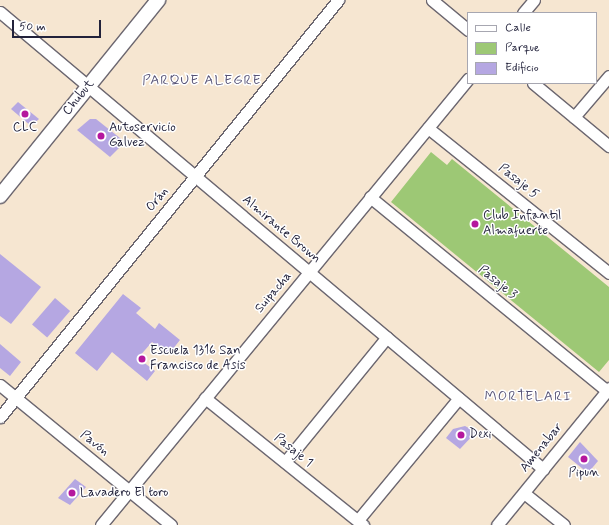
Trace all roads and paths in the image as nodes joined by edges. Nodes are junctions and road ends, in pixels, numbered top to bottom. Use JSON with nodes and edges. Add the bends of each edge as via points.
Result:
{"nodes":[{"id":1,"x":158,"y":0,"type":"edge"},
{"id":2,"x":338,"y":0,"type":"edge"},
{"id":3,"x":432,"y":0,"type":"edge"},
{"id":4,"x":534,"y":0,"type":"edge"},
{"id":5,"x":0,"y":12,"type":"edge"},
{"id":6,"x":524,"y":12,"type":"edge"},
{"id":7,"x":467,"y":29,"type":"edge"},
{"id":8,"x":609,"y":76,"type":"edge"},
{"id":9,"x":467,"y":80,"type":"edge"},
{"id":10,"x":534,"y":84,"type":"edge"},
{"id":11,"x":88,"y":86,"type":"junction"},
{"id":12,"x":574,"y":117,"type":"junction"},
{"id":13,"x":428,"y":128,"type":"junction"},
{"id":14,"x":609,"y":146,"type":"edge"},
{"id":15,"x":195,"y":176,"type":"junction"},
{"id":16,"x":0,"y":196,"type":"edge"},
{"id":17,"x":370,"y":197,"type":"junction"},
{"id":18,"x":309,"y":272,"type":"junction"},
{"id":19,"x":609,"y":273,"type":"edge"},
{"id":20,"x":387,"y":337,"type":"junction"},
{"id":21,"x":0,"y":385,"type":"edge"},
{"id":22,"x":608,"y":390,"type":"edge"},
{"id":23,"x":15,"y":398,"type":"junction"},
{"id":24,"x":205,"y":398,"type":"junction"},
{"id":25,"x":459,"y":398,"type":"junction"},
{"id":26,"x":0,"y":417,"type":"edge"},
{"id":27,"x":285,"y":462,"type":"junction"},
{"id":28,"x":543,"y":469,"type":"junction"},
{"id":29,"x":129,"y":491,"type":"junction"},
{"id":30,"x":524,"y":493,"type":"junction"},
{"id":31,"x":361,"y":523,"type":"edge"},
{"id":32,"x":101,"y":525,"type":"edge"},
{"id":33,"x":171,"y":525,"type":"edge"},
{"id":34,"x":497,"y":525,"type":"edge"},
{"id":35,"x":564,"y":525,"type":"edge"}],
"edges":[{"from":1,"to":11,"type":"street","name":"Chubut"},
{"from":2,"to":15,"type":"street","name":"Orán"},
{"from":3,"to":7,"type":"street"},
{"from":4,"to":6,"type":"street"},
{"from":5,"to":11,"type":"street","name":"Almirante Brown"},
{"from":8,"to":12,"type":"street"},
{"from":9,"to":13,"type":"street","name":"Suipacha"},
{"from":10,"to":12,"type":"street"},
{"from":11,"to":15,"type":"street","name":"Almirante Brown"},
{"from":11,"to":16,"type":"street","name":"Chubut"},
{"from":12,"to":14,"type":"street"},
{"from":13,"to":17,"type":"street","name":"Suipacha"},
{"from":13,"to":19,"type":"street","name":"Pasaje 5"},
{"from":15,"to":18,"type":"street","name":"Almirante Brown"},
{"from":15,"to":23,"type":"street","name":"Orán"},
{"from":17,"to":18,"type":"street","name":"Suipacha"},
{"from":17,"to":22,"type":"street","name":"Pasaje 3"},
{"from":18,"to":20,"type":"street","name":"Almirante Brown"},
{"from":18,"to":24,"type":"street","name":"Suipacha"},
{"from":20,"to":25,"type":"street","name":"Almirante Brown"},
{"from":20,"to":27,"type":"street"},
{"from":21,"to":23,"type":"street","name":"Pavón"},
{"from":22,"to":28,"type":"street","name":"Amenabar"},
{"from":23,"to":26,"type":"street","name":"Orán"},
{"from":23,"to":29,"type":"street","name":"Pavón"},
{"from":24,"to":27,"type":"street","name":"Pasaje 1"},
{"from":24,"to":29,"type":"street","name":"Suipacha"},
{"from":25,"to":28,"type":"street","name":"Almirante Brown"},
{"from":25,"to":31,"type":"street"},
{"from":27,"to":31,"type":"street","name":"Pasaje 1"},
{"from":28,"to":30,"type":"street","name":"Amenabar"},
{"from":29,"to":32,"type":"street","name":"Suipacha"},
{"from":29,"to":33,"type":"street","name":"Pavón"},
{"from":30,"to":34,"type":"street","name":"Amenabar"},
{"from":30,"to":35,"type":"street"}]}
